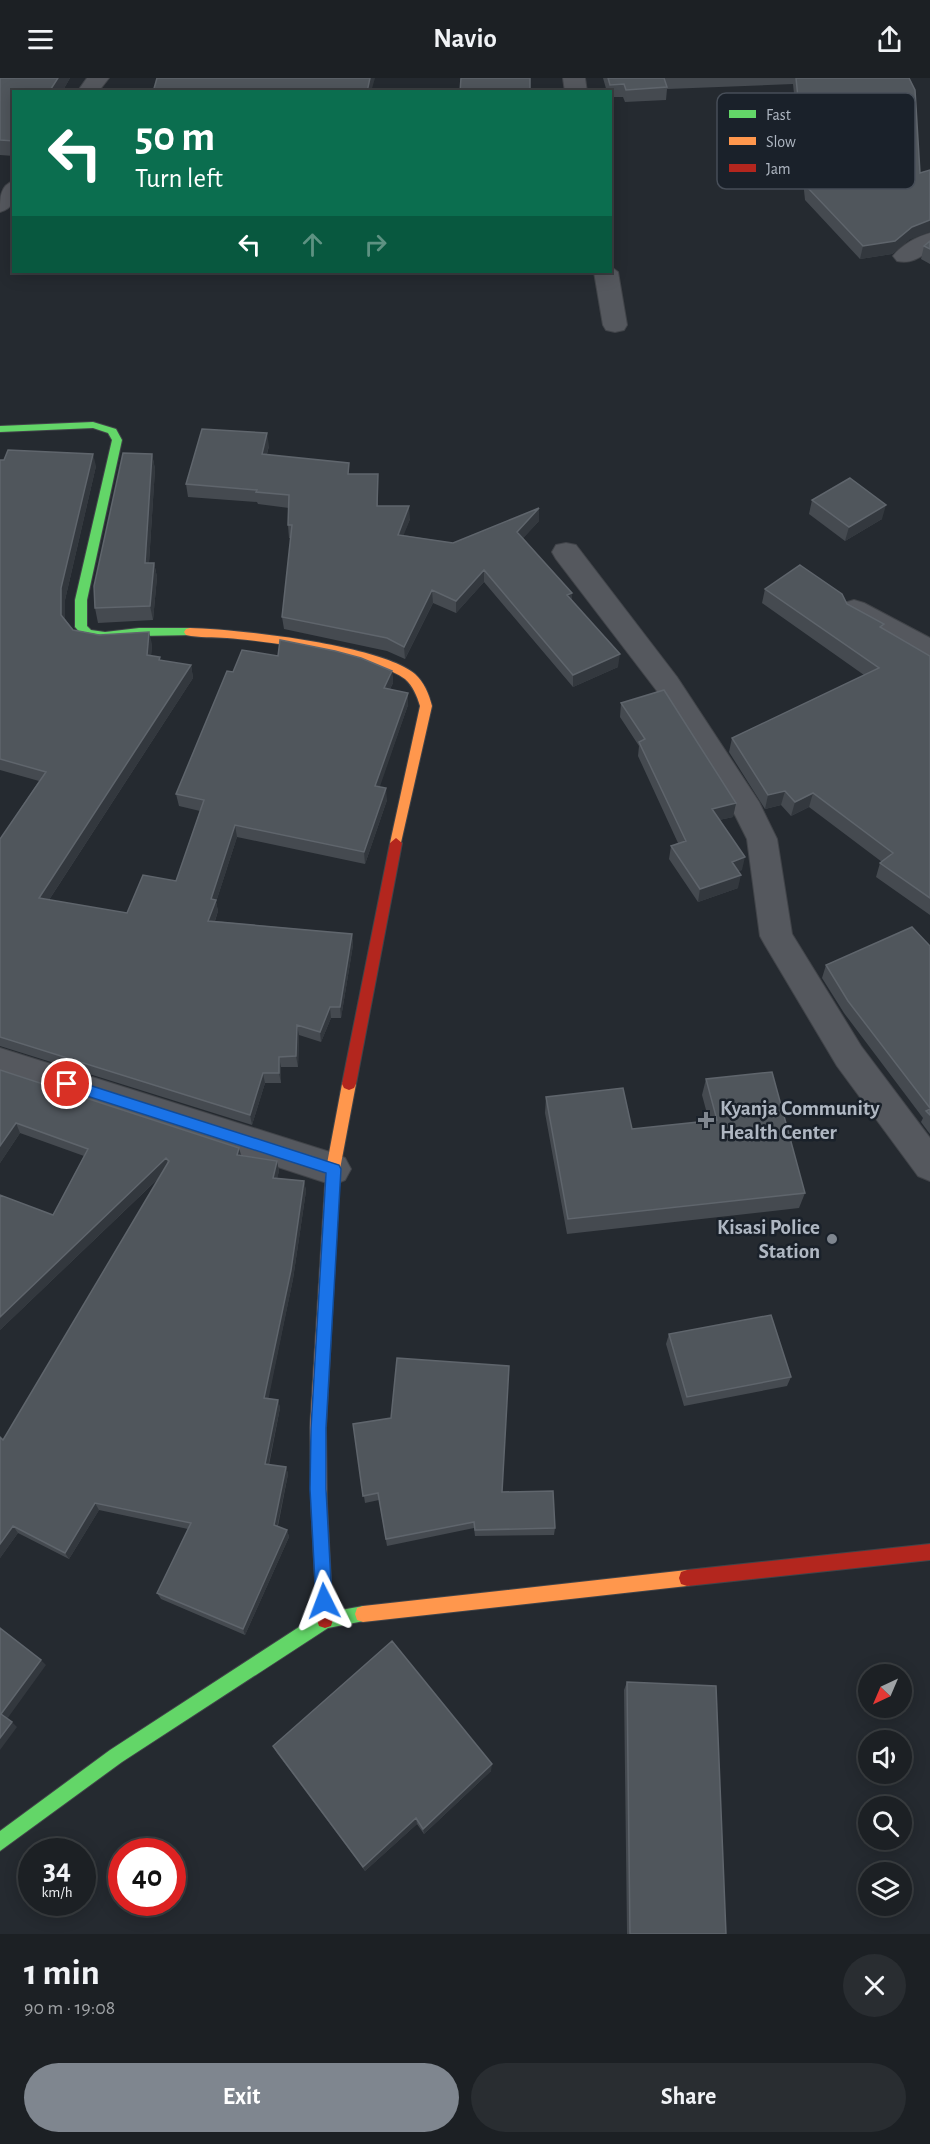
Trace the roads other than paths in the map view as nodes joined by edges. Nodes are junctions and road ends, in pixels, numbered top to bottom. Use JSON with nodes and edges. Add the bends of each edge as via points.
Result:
{"nodes":[{"id":1,"x":98,"y":78,"type":"edge"},
{"id":2,"x":89,"y":90,"type":"edge"},
{"id":3,"x":12,"y":190,"type":"edge"},
{"id":4,"x":0,"y":205,"type":"edge"},
{"id":5,"x":930,"y":240,"type":"edge"},
{"id":6,"x":905,"y":256,"type":"dead end"},
{"id":7,"x":606,"y":273,"type":"edge"},
{"id":8,"x":615,"y":325,"type":"dead end"},
{"id":9,"x":0,"y":429,"type":"edge"},
{"id":10,"x":566,"y":552,"type":"dead end"},
{"id":11,"x":854,"y":610,"type":"edge"},
{"id":12,"x":930,"y":651,"type":"edge"},
{"id":13,"x":0,"y":1062,"type":"edge"},
{"id":14,"x":930,"y":1166,"type":"edge"},
{"id":15,"x":333,"y":1169,"type":"junction"},
{"id":16,"x":930,"y":1552,"type":"edge"},
{"id":17,"x":325,"y":1620,"type":"junction"},
{"id":18,"x":0,"y":1842,"type":"edge"}],
"edges":[{"from":1,"to":2,"type":"street"},
{"from":3,"to":4,"type":"street"},
{"from":5,"to":6,"type":"street"},
{"from":7,"to":8,"type":"street"},
{"from":9,"to":15,"type":"street","via":[[93,425],[112,431],[117,440],[81,600],[81,627],[88,634],[213,632],[296,643],[387,663],[410,676],[422,692],[426,706],[385,892]]},
{"from":10,"to":14,"type":"street","via":[[667,684],[748,810],[762,839],[776,936],[849,1056]]},
{"from":11,"to":12,"type":"street"},
{"from":13,"to":15,"type":"street"},
{"from":15,"to":17,"type":"street","via":[[318,1428]]},
{"from":16,"to":17,"type":"street"},
{"from":17,"to":18,"type":"street","via":[[116,1756]]}]}
